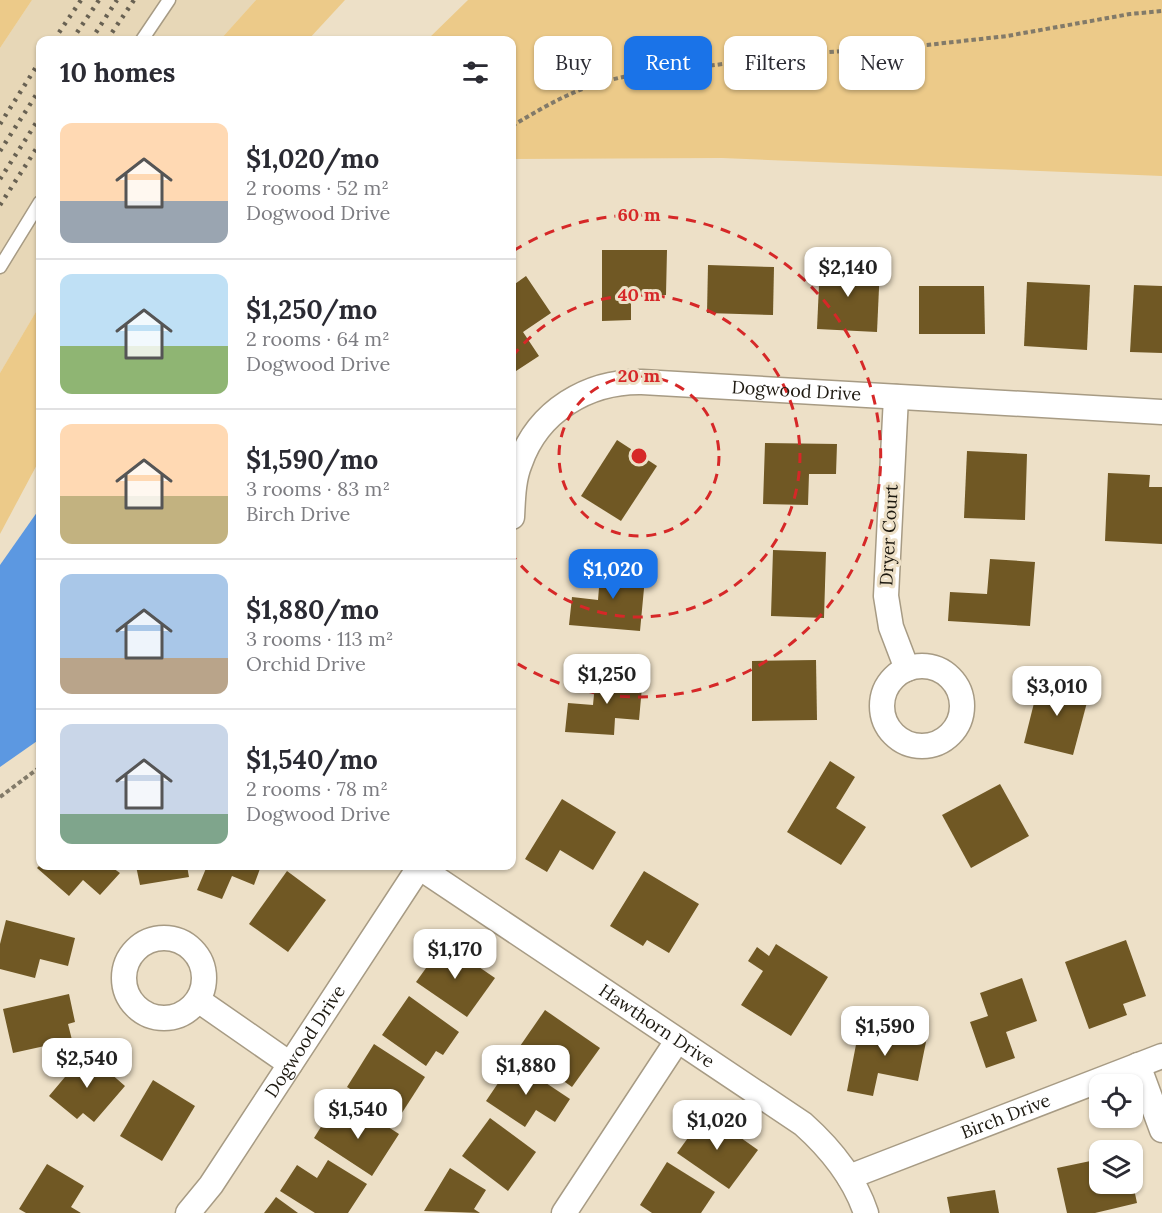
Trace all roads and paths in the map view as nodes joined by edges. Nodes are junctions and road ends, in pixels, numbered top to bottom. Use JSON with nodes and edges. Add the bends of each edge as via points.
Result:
{"nodes":[{"id":1,"x":169,"y":0,"type":"edge"},
{"id":2,"x":1162,"y":11,"type":"edge"},
{"id":3,"x":145,"y":36,"type":"edge"},
{"id":4,"x":516,"y":124,"type":"edge"},
{"id":5,"x":36,"y":208,"type":"edge"},
{"id":6,"x":0,"y":267,"type":"edge"},
{"id":7,"x":896,"y":397,"type":"junction"},
{"id":8,"x":1162,"y":412,"type":"edge"},
{"id":9,"x":516,"y":473,"type":"edge"},
{"id":10,"x":907,"y":669,"type":"dead end"},
{"id":11,"x":36,"y":770,"type":"edge"},
{"id":12,"x":0,"y":797,"type":"edge"},
{"id":13,"x":416,"y":870,"type":"edge"},
{"id":14,"x":425,"y":870,"type":"edge"},
{"id":15,"x":198,"y":1000,"type":"dead end"},
{"id":16,"x":677,"y":1041,"type":"junction"},
{"id":17,"x":1162,"y":1056,"type":"edge"},
{"id":18,"x":290,"y":1064,"type":"junction"},
{"id":19,"x":1138,"y":1065,"type":"junction"},
{"id":20,"x":1162,"y":1130,"type":"edge"},
{"id":21,"x":849,"y":1177,"type":"junction"},
{"id":22,"x":188,"y":1213,"type":"edge"},
{"id":23,"x":564,"y":1213,"type":"edge"},
{"id":24,"x":866,"y":1213,"type":"edge"}],
"edges":[{"from":1,"to":3,"type":"lane"},
{"from":2,"to":4,"type":"path","via":[[1007,36],[802,54],[628,76],[577,90]]},
{"from":5,"to":6,"type":"lane"},
{"from":7,"to":8,"type":"street","name":"Dogwood Drive"},
{"from":7,"to":9,"type":"street","name":"Dogwood Drive","via":[[642,382],[600,387],[580,394],[547,419],[523,453]]},
{"from":7,"to":10,"type":"street","name":"Dryer Court","via":[[886,596],[891,627]]},
{"from":11,"to":12,"type":"path"},
{"from":13,"to":18,"type":"street","name":"Dogwood Drive"},
{"from":14,"to":16,"type":"street","name":"Hawthorn Drive"},
{"from":15,"to":18,"type":"street"},
{"from":16,"to":21,"type":"street","name":"Hawthorn Drive","via":[[803,1124],[828,1148]]},
{"from":16,"to":23,"type":"street"},
{"from":17,"to":19,"type":"street","name":"Birch Drive"},
{"from":18,"to":22,"type":"street","name":"Dogwood Drive","via":[[211,1185]]},
{"from":19,"to":20,"type":"street"},
{"from":19,"to":21,"type":"street","name":"Birch Drive"},
{"from":21,"to":24,"type":"street","name":"Hawthorn Drive"}]}
